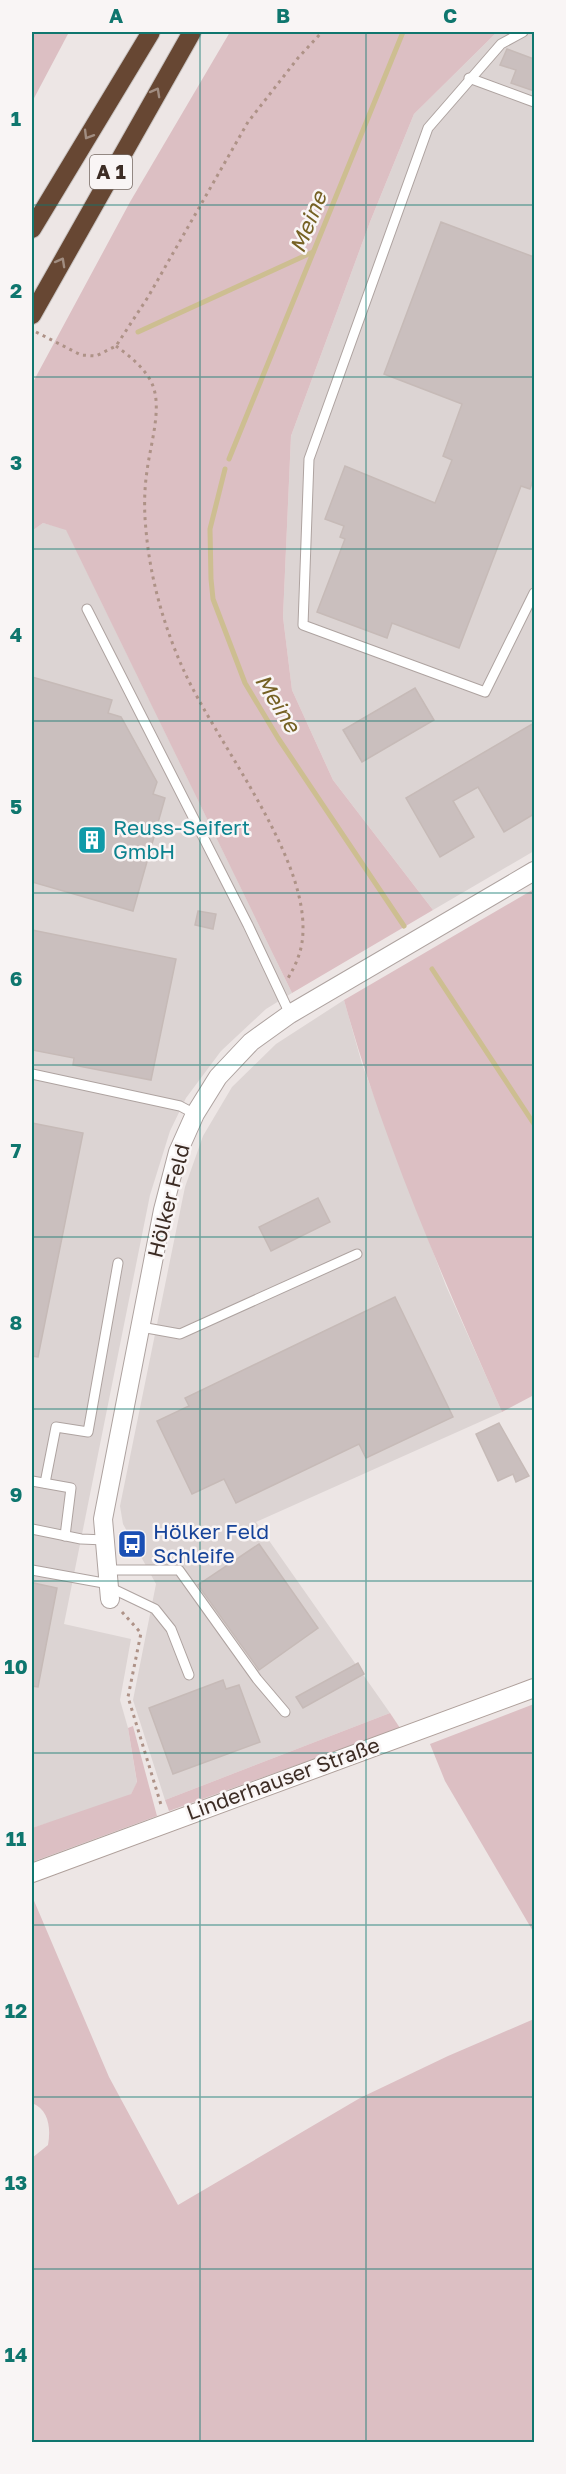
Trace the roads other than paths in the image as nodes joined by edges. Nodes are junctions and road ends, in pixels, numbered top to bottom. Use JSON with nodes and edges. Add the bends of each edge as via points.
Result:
{"nodes":[{"id":1,"x":151,"y":32,"type":"edge"},
{"id":2,"x":192,"y":32,"type":"edge"},
{"id":3,"x":523,"y":32,"type":"edge"},
{"id":4,"x":469,"y":78,"type":"junction"},
{"id":5,"x":534,"y":102,"type":"edge"},
{"id":6,"x":32,"y":229,"type":"edge"},
{"id":7,"x":32,"y":320,"type":"edge"},
{"id":8,"x":534,"y":593,"type":"edge"},
{"id":9,"x":87,"y":609,"type":"dead end"},
{"id":10,"x":534,"y":870,"type":"edge"},
{"id":11,"x":290,"y":1014,"type":"junction"},
{"id":12,"x":32,"y":1074,"type":"edge"},
{"id":13,"x":195,"y":1114,"type":"junction"},
{"id":14,"x":357,"y":1254,"type":"dead end"},
{"id":15,"x":118,"y":1263,"type":"dead end"},
{"id":16,"x":141,"y":1327,"type":"junction"},
{"id":17,"x":32,"y":1481,"type":"edge"},
{"id":18,"x":45,"y":1483,"type":"junction"},
{"id":19,"x":32,"y":1529,"type":"edge"},
{"id":20,"x":66,"y":1536,"type":"junction"},
{"id":21,"x":105,"y":1540,"type":"junction"},
{"id":22,"x":32,"y":1570,"type":"edge"},
{"id":23,"x":109,"y":1585,"type":"junction"},
{"id":24,"x":189,"y":1675,"type":"dead end"},
{"id":25,"x":534,"y":1688,"type":"edge"},
{"id":26,"x":285,"y":1712,"type":"dead end"},
{"id":27,"x":32,"y":1873,"type":"edge"}],
"edges":[{"from":1,"to":6,"type":"highway","number":"A 1","one_way":true},
{"from":7,"to":2,"type":"highway","number":"A 1","one_way":true},
{"from":3,"to":4,"type":"lane","via":[[501,44]]},
{"from":4,"to":5,"type":"lane"},
{"from":4,"to":8,"type":"lane","via":[[428,128],[309,459],[303,625],[485,692]]},
{"from":9,"to":11,"type":"lane"},
{"from":10,"to":11,"type":"street","name":"Hölker Feld"},
{"from":11,"to":13,"type":"street","name":"Hölker Feld","via":[[251,1042],[218,1077]]},
{"from":12,"to":13,"type":"lane","via":[[180,1106]]},
{"from":13,"to":16,"type":"street","name":"Hölker Feld","via":[[178,1152],[163,1210]]},
{"from":14,"to":16,"type":"lane","via":[[180,1334]]},
{"from":15,"to":18,"type":"lane","via":[[88,1432],[56,1427]]},
{"from":16,"to":21,"type":"street","name":"Hölker Feld","via":[[103,1519]]},
{"from":17,"to":18,"type":"lane"},
{"from":18,"to":20,"type":"lane","via":[[70,1488]]},
{"from":19,"to":20,"type":"lane"},
{"from":20,"to":21,"type":"lane"},
{"from":21,"to":23,"type":"street","name":"Hölker Feld"},
{"from":22,"to":23,"type":"lane"},
{"from":23,"to":24,"type":"lane","via":[[155,1609],[171,1629]]},
{"from":23,"to":26,"type":"lane","via":[[179,1570]]},
{"from":25,"to":27,"type":"street","name":"Linderhauser Straße"}]}
